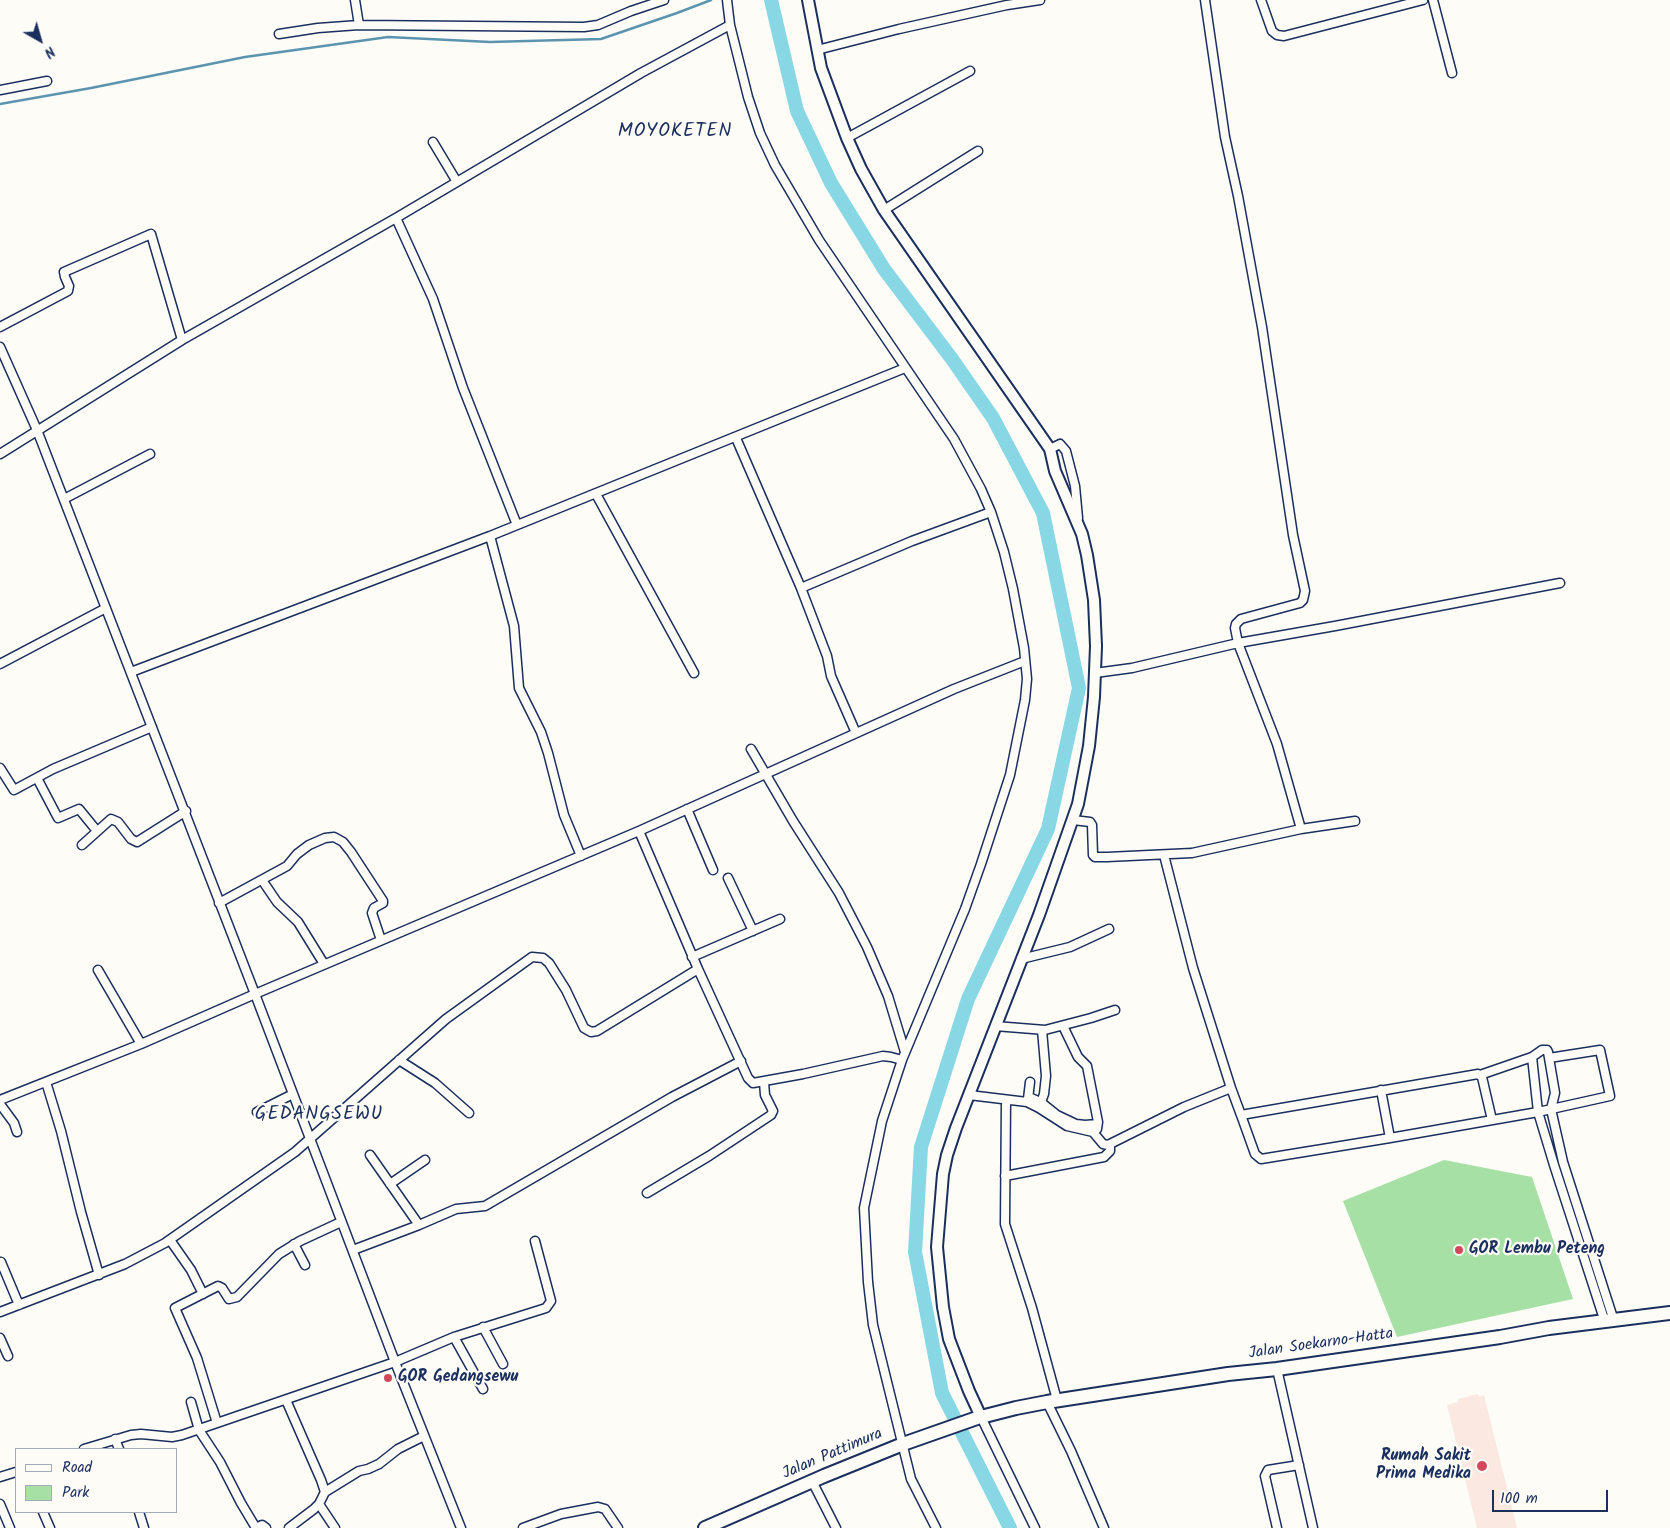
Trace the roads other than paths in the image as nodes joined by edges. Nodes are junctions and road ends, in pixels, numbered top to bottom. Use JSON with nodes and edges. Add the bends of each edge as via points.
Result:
{"nodes":[{"id":1,"x":355,"y":0,"type":"edge"},
{"id":2,"x":664,"y":0,"type":"edge"},
{"id":3,"x":808,"y":0,"type":"edge"},
{"id":4,"x":1040,"y":0,"type":"edge"},
{"id":5,"x":1205,"y":0,"type":"edge"},
{"id":6,"x":1261,"y":0,"type":"edge"},
{"id":7,"x":1423,"y":0,"type":"edge"},
{"id":8,"x":1433,"y":0,"type":"edge"},
{"id":9,"x":727,"y":4,"type":"edge"},
{"id":10,"x":359,"y":25,"type":"junction"},
{"id":11,"x":730,"y":25,"type":"junction"},
{"id":12,"x":279,"y":34,"type":"dead end"},
{"id":13,"x":817,"y":50,"type":"junction"},
{"id":14,"x":970,"y":71,"type":"dead end"},
{"id":15,"x":1452,"y":73,"type":"dead end"},
{"id":16,"x":47,"y":81,"type":"dead end"},
{"id":17,"x":0,"y":90,"type":"edge"},
{"id":18,"x":847,"y":138,"type":"junction"},
{"id":19,"x":433,"y":142,"type":"dead end"},
{"id":20,"x":978,"y":151,"type":"dead end"},
{"id":21,"x":457,"y":182,"type":"junction"},
{"id":22,"x":884,"y":210,"type":"junction"},
{"id":23,"x":396,"y":218,"type":"junction"},
{"id":24,"x":0,"y":327,"type":"edge"},
{"id":25,"x":182,"y":340,"type":"junction"},
{"id":26,"x":0,"y":347,"type":"edge"},
{"id":27,"x":905,"y":368,"type":"junction"},
{"id":28,"x":37,"y":430,"type":"junction"},
{"id":29,"x":736,"y":438,"type":"junction"},
{"id":30,"x":1050,"y":449,"type":"junction"},
{"id":31,"x":0,"y":454,"type":"edge"},
{"id":32,"x":150,"y":454,"type":"dead end"},
{"id":33,"x":596,"y":494,"type":"junction"},
{"id":34,"x":64,"y":499,"type":"junction"},
{"id":35,"x":990,"y":512,"type":"junction"},
{"id":36,"x":1078,"y":523,"type":"junction"},
{"id":37,"x":518,"y":525,"type":"junction"},
{"id":38,"x":490,"y":536,"type":"junction"},
{"id":39,"x":1560,"y":583,"type":"dead end"},
{"id":40,"x":801,"y":588,"type":"junction"},
{"id":41,"x":106,"y":608,"type":"junction"},
{"id":42,"x":1238,"y":643,"type":"junction"},
{"id":43,"x":1025,"y":661,"type":"junction"},
{"id":44,"x":0,"y":664,"type":"edge"},
{"id":45,"x":131,"y":672,"type":"junction"},
{"id":46,"x":694,"y":673,"type":"dead end"},
{"id":47,"x":1095,"y":673,"type":"junction"},
{"id":48,"x":152,"y":727,"type":"junction"},
{"id":49,"x":856,"y":733,"type":"junction"},
{"id":50,"x":751,"y":749,"type":"dead end"},
{"id":51,"x":0,"y":768,"type":"edge"},
{"id":52,"x":766,"y":774,"type":"junction"},
{"id":53,"x":37,"y":778,"type":"junction"},
{"id":54,"x":687,"y":809,"type":"junction"},
{"id":55,"x":186,"y":811,"type":"junction"},
{"id":56,"x":1073,"y":820,"type":"junction"},
{"id":57,"x":1355,"y":821,"type":"dead end"},
{"id":58,"x":1301,"y":829,"type":"junction"},
{"id":59,"x":97,"y":831,"type":"junction"},
{"id":60,"x":639,"y":831,"type":"junction"},
{"id":61,"x":82,"y":845,"type":"dead end"},
{"id":62,"x":1164,"y":855,"type":"junction"},
{"id":63,"x":580,"y":856,"type":"junction"},
{"id":64,"x":714,"y":870,"type":"dead end"},
{"id":65,"x":728,"y":878,"type":"dead end"},
{"id":66,"x":262,"y":880,"type":"junction"},
{"id":67,"x":219,"y":903,"type":"junction"},
{"id":68,"x":780,"y":919,"type":"dead end"},
{"id":69,"x":1109,"y":930,"type":"dead end"},
{"id":70,"x":753,"y":931,"type":"junction"},
{"id":71,"x":381,"y":940,"type":"junction"},
{"id":72,"x":692,"y":956,"type":"junction"},
{"id":73,"x":1021,"y":959,"type":"junction"},
{"id":74,"x":324,"y":964,"type":"junction"},
{"id":75,"x":698,"y":969,"type":"junction"},
{"id":76,"x":98,"y":970,"type":"dead end"},
{"id":77,"x":255,"y":994,"type":"junction"},
{"id":78,"x":1115,"y":1010,"type":"dead end"},
{"id":79,"x":995,"y":1026,"type":"junction"},
{"id":80,"x":1064,"y":1026,"type":"junction"},
{"id":81,"x":1042,"y":1030,"type":"junction"},
{"id":82,"x":141,"y":1044,"type":"junction"},
{"id":83,"x":905,"y":1052,"type":"junction"},
{"id":84,"x":1532,"y":1057,"type":"junction"},
{"id":85,"x":1549,"y":1058,"type":"junction"},
{"id":86,"x":400,"y":1060,"type":"junction"},
{"id":87,"x":902,"y":1060,"type":"junction"},
{"id":88,"x":741,"y":1061,"type":"junction"},
{"id":89,"x":1480,"y":1075,"type":"junction"},
{"id":90,"x":46,"y":1082,"type":"junction"},
{"id":91,"x":764,"y":1082,"type":"junction"},
{"id":92,"x":1030,"y":1082,"type":"dead end"},
{"id":93,"x":1231,"y":1088,"type":"junction"},
{"id":94,"x":1382,"y":1090,"type":"junction"},
{"id":95,"x":293,"y":1094,"type":"junction"},
{"id":96,"x":969,"y":1095,"type":"junction"},
{"id":97,"x":0,"y":1100,"type":"edge"},
{"id":98,"x":1006,"y":1100,"type":"junction"},
{"id":99,"x":1028,"y":1100,"type":"junction"},
{"id":100,"x":0,"y":1104,"type":"edge"},
{"id":101,"x":1041,"y":1106,"type":"junction"},
{"id":102,"x":1551,"y":1109,"type":"junction"},
{"id":103,"x":257,"y":1112,"type":"dead end"},
{"id":104,"x":1538,"y":1112,"type":"junction"},
{"id":105,"x":468,"y":1113,"type":"dead end"},
{"id":106,"x":1241,"y":1115,"type":"junction"},
{"id":107,"x":1492,"y":1120,"type":"junction"},
{"id":108,"x":1098,"y":1124,"type":"junction"},
{"id":109,"x":17,"y":1132,"type":"dead end"},
{"id":110,"x":1093,"y":1132,"type":"junction"},
{"id":111,"x":1390,"y":1138,"type":"junction"},
{"id":112,"x":309,"y":1139,"type":"junction"},
{"id":113,"x":1110,"y":1145,"type":"junction"},
{"id":114,"x":370,"y":1155,"type":"dead end"},
{"id":115,"x":425,"y":1160,"type":"dead end"},
{"id":116,"x":1563,"y":1162,"type":"junction"},
{"id":117,"x":1554,"y":1165,"type":"junction"},
{"id":118,"x":1005,"y":1176,"type":"junction"},
{"id":119,"x":390,"y":1184,"type":"junction"},
{"id":120,"x":647,"y":1193,"type":"dead end"},
{"id":121,"x":341,"y":1222,"type":"junction"},
{"id":122,"x":419,"y":1225,"type":"junction"},
{"id":123,"x":1585,"y":1230,"type":"junction"},
{"id":124,"x":1576,"y":1233,"type":"junction"},
{"id":125,"x":170,"y":1240,"type":"junction"},
{"id":126,"x":535,"y":1241,"type":"dead end"},
{"id":127,"x":294,"y":1244,"type":"junction"},
{"id":128,"x":353,"y":1250,"type":"junction"},
{"id":129,"x":1,"y":1262,"type":"dead end"},
{"id":130,"x":305,"y":1265,"type":"dead end"},
{"id":131,"x":99,"y":1275,"type":"junction"},
{"id":132,"x":202,"y":1294,"type":"junction"},
{"id":133,"x":19,"y":1305,"type":"junction"},
{"id":134,"x":0,"y":1312,"type":"edge"},
{"id":135,"x":1670,"y":1313,"type":"edge"},
{"id":136,"x":1610,"y":1321,"type":"junction"},
{"id":137,"x":483,"y":1327,"type":"junction"},
{"id":138,"x":454,"y":1337,"type":"junction"},
{"id":139,"x":0,"y":1338,"type":"edge"},
{"id":140,"x":8,"y":1356,"type":"dead end"},
{"id":141,"x":395,"y":1362,"type":"junction"},
{"id":142,"x":503,"y":1364,"type":"dead end"},
{"id":143,"x":1278,"y":1369,"type":"junction"},
{"id":144,"x":483,"y":1389,"type":"dead end"},
{"id":145,"x":286,"y":1400,"type":"junction"},
{"id":146,"x":1052,"y":1401,"type":"junction"},
{"id":147,"x":191,"y":1402,"type":"dead end"},
{"id":148,"x":979,"y":1417,"type":"junction"},
{"id":149,"x":217,"y":1423,"type":"junction"},
{"id":150,"x":199,"y":1430,"type":"junction"},
{"id":151,"x":424,"y":1436,"type":"junction"},
{"id":152,"x":115,"y":1439,"type":"junction"},
{"id":153,"x":903,"y":1444,"type":"junction"},
{"id":154,"x":87,"y":1448,"type":"edge"},
{"id":155,"x":119,"y":1448,"type":"edge"},
{"id":156,"x":1299,"y":1465,"type":"junction"},
{"id":157,"x":15,"y":1472,"type":"edge"},
{"id":158,"x":0,"y":1477,"type":"edge"},
{"id":159,"x":812,"y":1481,"type":"junction"},
{"id":160,"x":325,"y":1492,"type":"junction"},
{"id":161,"x":0,"y":1504,"type":"edge"},
{"id":162,"x":319,"y":1504,"type":"junction"},
{"id":163,"x":43,"y":1513,"type":"edge"},
{"id":164,"x":139,"y":1513,"type":"edge"},
{"id":165,"x":10,"y":1528,"type":"edge"},
{"id":166,"x":50,"y":1528,"type":"edge"},
{"id":167,"x":144,"y":1528,"type":"edge"},
{"id":168,"x":266,"y":1528,"type":"edge"},
{"id":169,"x":289,"y":1528,"type":"edge"},
{"id":170,"x":335,"y":1528,"type":"edge"},
{"id":171,"x":461,"y":1528,"type":"edge"},
{"id":172,"x":523,"y":1528,"type":"edge"},
{"id":173,"x":618,"y":1528,"type":"edge"},
{"id":174,"x":705,"y":1528,"type":"edge"},
{"id":175,"x":836,"y":1528,"type":"edge"},
{"id":176,"x":936,"y":1528,"type":"edge"},
{"id":177,"x":1035,"y":1528,"type":"edge"},
{"id":178,"x":1104,"y":1528,"type":"edge"},
{"id":179,"x":1277,"y":1528,"type":"edge"},
{"id":180,"x":1313,"y":1528,"type":"edge"}],
"edges":[{"from":1,"to":10,"type":"street"},
{"from":2,"to":10,"type":"street","via":[[598,25],[584,27]]},
{"from":3,"to":13,"type":"street"},
{"from":4,"to":13,"type":"street","via":[[899,29]]},
{"from":5,"to":42,"type":"street","via":[[1225,137],[1262,326],[1305,591],[1300,603],[1241,619],[1235,628]]},
{"from":6,"to":7,"type":"street","via":[[1272,31],[1284,36]]},
{"from":8,"to":15,"type":"street"},
{"from":9,"to":11,"type":"street"},
{"from":10,"to":12,"type":"street"},
{"from":11,"to":21,"type":"street","via":[[641,73]]},
{"from":11,"to":27,"type":"street","via":[[752,111],[775,165],[804,218]]},
{"from":13,"to":18,"type":"street"},
{"from":14,"to":18,"type":"street"},
{"from":16,"to":17,"type":"street"},
{"from":18,"to":22,"type":"street"},
{"from":19,"to":21,"type":"street"},
{"from":20,"to":22,"type":"street"},
{"from":21,"to":23,"type":"street"},
{"from":22,"to":30,"type":"street"},
{"from":23,"to":25,"type":"street"},
{"from":23,"to":37,"type":"street","via":[[433,299],[463,388]]},
{"from":24,"to":25,"type":"street","via":[[68,291],[64,272],[152,234]]},
{"from":25,"to":28,"type":"street"},
{"from":26,"to":28,"type":"street"},
{"from":27,"to":29,"type":"street"},
{"from":27,"to":35,"type":"street","via":[[954,439]]},
{"from":28,"to":31,"type":"street"},
{"from":28,"to":34,"type":"street"},
{"from":29,"to":33,"type":"street"},
{"from":29,"to":40,"type":"street"},
{"from":30,"to":36,"type":"street","via":[[1055,471]]},
{"from":30,"to":36,"type":"street","via":[[1060,444],[1066,451],[1076,486]]},
{"from":32,"to":34,"type":"street"},
{"from":33,"to":37,"type":"street"},
{"from":33,"to":46,"type":"street"},
{"from":34,"to":41,"type":"street"},
{"from":35,"to":40,"type":"street"},
{"from":35,"to":43,"type":"street","via":[[1013,589]]},
{"from":36,"to":47,"type":"street","via":[[1094,600]]},
{"from":37,"to":38,"type":"street"},
{"from":38,"to":45,"type":"street"},
{"from":38,"to":63,"type":"street","via":[[514,626],[519,688],[543,739],[564,816]]},
{"from":39,"to":42,"type":"street"},
{"from":40,"to":49,"type":"street","via":[[828,656],[831,676]]},
{"from":41,"to":44,"type":"street"},
{"from":41,"to":45,"type":"street"},
{"from":42,"to":47,"type":"street","via":[[1132,668]]},
{"from":42,"to":58,"type":"street","via":[[1277,744]]},
{"from":43,"to":49,"type":"street"},
{"from":43,"to":83,"type":"street","via":[[1025,700],[1006,791],[965,909]]},
{"from":45,"to":48,"type":"street"},
{"from":47,"to":56,"type":"street","via":[[1089,746]]},
{"from":48,"to":53,"type":"street"},
{"from":48,"to":55,"type":"street"},
{"from":49,"to":52,"type":"street"},
{"from":50,"to":52,"type":"street"},
{"from":51,"to":53,"type":"street","via":[[14,790]]},
{"from":52,"to":54,"type":"street"},
{"from":52,"to":83,"type":"street","via":[[839,894],[866,947],[888,996]]},
{"from":53,"to":59,"type":"street","via":[[58,818],[79,809]]},
{"from":54,"to":60,"type":"street"},
{"from":54,"to":64,"type":"street"},
{"from":55,"to":59,"type":"street","via":[[138,842],[131,839],[115,820],[107,821]]},
{"from":55,"to":67,"type":"street"},
{"from":56,"to":62,"type":"street","via":[[1091,823],[1095,857]]},
{"from":56,"to":73,"type":"street"},
{"from":57,"to":58,"type":"street"},
{"from":58,"to":62,"type":"street"},
{"from":59,"to":61,"type":"street"},
{"from":60,"to":63,"type":"street"},
{"from":60,"to":72,"type":"street"},
{"from":62,"to":93,"type":"street","via":[[1193,968]]},
{"from":63,"to":71,"type":"street"},
{"from":65,"to":70,"type":"street"},
{"from":66,"to":67,"type":"street"},
{"from":66,"to":71,"type":"street","via":[[287,866],[316,841],[330,837],[339,839],[384,901],[372,913]]},
{"from":66,"to":74,"type":"street","via":[[277,902],[298,922]]},
{"from":67,"to":77,"type":"street"},
{"from":68,"to":70,"type":"street"},
{"from":69,"to":73,"type":"street","via":[[1070,947]]},
{"from":70,"to":72,"type":"street"},
{"from":71,"to":74,"type":"street"},
{"from":72,"to":75,"type":"street"},
{"from":73,"to":79,"type":"street"},
{"from":74,"to":77,"type":"street"},
{"from":75,"to":86,"type":"street","via":[[591,1032],[584,1028],[566,990],[548,963],[543,958],[532,957],[466,1004]]},
{"from":75,"to":88,"type":"street"},
{"from":76,"to":82,"type":"street"},
{"from":77,"to":82,"type":"street"},
{"from":77,"to":95,"type":"street"},
{"from":78,"to":80,"type":"street"},
{"from":79,"to":81,"type":"street"},
{"from":79,"to":96,"type":"street"},
{"from":80,"to":81,"type":"street"},
{"from":80,"to":108,"type":"street","via":[[1078,1057],[1087,1066]]},
{"from":81,"to":101,"type":"street","via":[[1046,1076]]},
{"from":82,"to":90,"type":"street"},
{"from":83,"to":87,"type":"street"},
{"from":84,"to":85,"type":"street","via":[[1544,1050]]},
{"from":84,"to":89,"type":"street"},
{"from":84,"to":104,"type":"street"},
{"from":85,"to":102,"type":"street","via":[[1555,1093]]},
{"from":85,"to":102,"type":"street","via":[[1600,1050],[1610,1096]]},
{"from":86,"to":105,"type":"street","via":[[435,1083]]},
{"from":86,"to":112,"type":"street"},
{"from":87,"to":91,"type":"street","via":[[883,1056]]},
{"from":87,"to":153,"type":"street","via":[[880,1129],[863,1217],[874,1325]]},
{"from":88,"to":91,"type":"street","via":[[751,1082]]},
{"from":88,"to":122,"type":"street","via":[[672,1097],[490,1203],[456,1209]]},
{"from":89,"to":94,"type":"street"},
{"from":89,"to":107,"type":"street"},
{"from":90,"to":97,"type":"street"},
{"from":90,"to":131,"type":"street"},
{"from":91,"to":120,"type":"street","via":[[765,1095],[773,1111],[771,1114]]},
{"from":92,"to":99,"type":"street"},
{"from":93,"to":106,"type":"street"},
{"from":93,"to":113,"type":"street","via":[[1184,1107]]},
{"from":94,"to":106,"type":"street"},
{"from":94,"to":111,"type":"street"},
{"from":95,"to":103,"type":"street"},
{"from":95,"to":112,"type":"street"},
{"from":96,"to":98,"type":"street"},
{"from":96,"to":148,"type":"street","via":[[944,1165],[937,1247],[941,1298],[949,1340]]},
{"from":98,"to":99,"type":"street"},
{"from":98,"to":118,"type":"street"},
{"from":99,"to":101,"type":"street"},
{"from":100,"to":109,"type":"street"},
{"from":101,"to":108,"type":"street","via":[[1076,1124]]},
{"from":101,"to":110,"type":"street","via":[[1067,1126]]},
{"from":102,"to":104,"type":"street"},
{"from":102,"to":116,"type":"street"},
{"from":104,"to":107,"type":"street"},
{"from":104,"to":117,"type":"street"},
{"from":106,"to":111,"type":"street","via":[[1255,1154],[1261,1159]]},
{"from":107,"to":111,"type":"street"},
{"from":108,"to":110,"type":"street"},
{"from":110,"to":113,"type":"street","via":[[1103,1144]]},
{"from":112,"to":121,"type":"street"},
{"from":112,"to":125,"type":"street"},
{"from":113,"to":118,"type":"street","via":[[1108,1155],[1104,1157]]},
{"from":114,"to":119,"type":"street"},
{"from":115,"to":119,"type":"street"},
{"from":116,"to":117,"type":"street"},
{"from":116,"to":123,"type":"street"},
{"from":117,"to":124,"type":"street"},
{"from":118,"to":146,"type":"street","via":[[1007,1233],[1032,1308]]},
{"from":119,"to":122,"type":"street"},
{"from":121,"to":127,"type":"street"},
{"from":121,"to":128,"type":"street"},
{"from":122,"to":128,"type":"street"},
{"from":123,"to":124,"type":"street"},
{"from":123,"to":136,"type":"street"},
{"from":124,"to":136,"type":"street"},
{"from":125,"to":131,"type":"street"},
{"from":125,"to":132,"type":"street","via":[[191,1270]]},
{"from":126,"to":137,"type":"street","via":[[551,1304]]},
{"from":127,"to":130,"type":"street"},
{"from":127,"to":132,"type":"street","via":[[268,1264],[237,1297],[229,1299],[218,1286]]},
{"from":128,"to":141,"type":"street"},
{"from":129,"to":133,"type":"street"},
{"from":131,"to":133,"type":"street"},
{"from":132,"to":149,"type":"street","via":[[175,1308],[197,1358]]},
{"from":133,"to":134,"type":"street"},
{"from":135,"to":136,"type":"highway","name":"Jalan Soekarno-Hatta"},
{"from":136,"to":143,"type":"highway","name":"Jalan Soekarno-Hatta"},
{"from":137,"to":138,"type":"street"},
{"from":137,"to":142,"type":"street"},
{"from":138,"to":141,"type":"street"},
{"from":138,"to":144,"type":"street"},
{"from":139,"to":140,"type":"street"},
{"from":141,"to":145,"type":"street"},
{"from":141,"to":151,"type":"street"},
{"from":143,"to":146,"type":"highway","name":"Jalan Soekarno-Hatta"},
{"from":143,"to":156,"type":"street"},
{"from":145,"to":149,"type":"street"},
{"from":145,"to":160,"type":"street"},
{"from":146,"to":148,"type":"highway","name":"Jalan Soekarno-Hatta"},
{"from":146,"to":178,"type":"street"},
{"from":147,"to":150,"type":"street"},
{"from":148,"to":153,"type":"highway","name":"Jalan Pattimura"},
{"from":148,"to":177,"type":"street"},
{"from":149,"to":150,"type":"street"},
{"from":150,"to":152,"type":"street","via":[[172,1438],[141,1434]]},
{"from":150,"to":168,"type":"street","via":[[256,1528],[262,1525]]},
{"from":151,"to":160,"type":"street"},
{"from":151,"to":171,"type":"street"},
{"from":152,"to":154,"type":"street"},
{"from":152,"to":155,"type":"street"},
{"from":153,"to":159,"type":"highway","name":"Jalan Pattimura"},
{"from":153,"to":176,"type":"street","via":[[911,1479]]},
{"from":156,"to":179,"type":"street","via":[[1268,1470],[1265,1476]]},
{"from":156,"to":180,"type":"street"},
{"from":157,"to":158,"type":"street"},
{"from":159,"to":174,"type":"highway","name":"Jalan Pattimura"},
{"from":159,"to":175,"type":"street"},
{"from":160,"to":162,"type":"street"},
{"from":161,"to":165,"type":"street"},
{"from":162,"to":169,"type":"street"},
{"from":162,"to":170,"type":"street"},
{"from":163,"to":166,"type":"street"},
{"from":164,"to":167,"type":"street"},
{"from":172,"to":173,"type":"street","via":[[561,1514],[598,1506],[605,1509]]}]}
